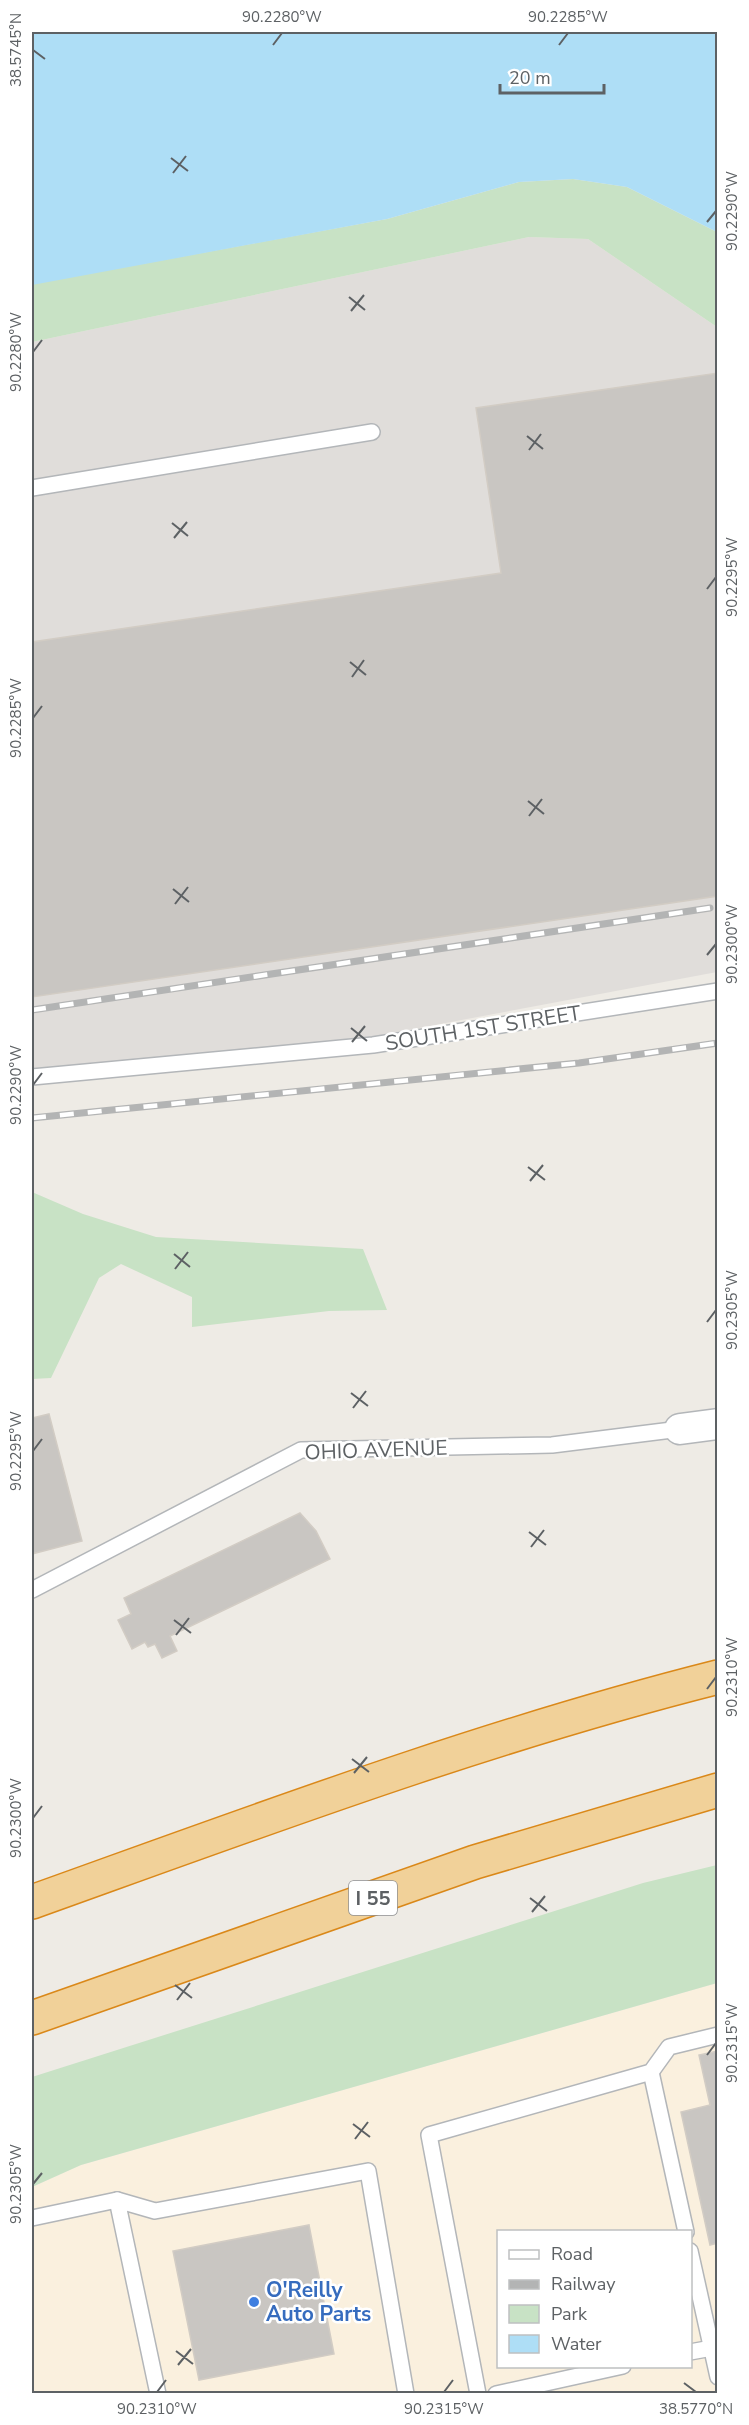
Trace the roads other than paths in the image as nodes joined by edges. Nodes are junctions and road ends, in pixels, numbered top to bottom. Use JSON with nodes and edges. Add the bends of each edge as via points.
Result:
{"nodes":[{"id":1,"x":372,"y":432,"type":"dead end"},
{"id":2,"x":32,"y":488,"type":"edge"},
{"id":3,"x":717,"y":991,"type":"edge"},
{"id":4,"x":32,"y":1077,"type":"edge"},
{"id":5,"x":717,"y":1424,"type":"edge"},
{"id":6,"x":680,"y":1429,"type":"joint"},
{"id":7,"x":32,"y":1590,"type":"edge"},
{"id":8,"x":717,"y":1677,"type":"edge"},
{"id":9,"x":717,"y":1790,"type":"edge"},
{"id":10,"x":32,"y":1902,"type":"edge"},
{"id":11,"x":32,"y":2018,"type":"edge"},
{"id":12,"x":717,"y":2036,"type":"edge"},
{"id":13,"x":651,"y":2072,"type":"junction"},
{"id":14,"x":117,"y":2200,"type":"junction"},
{"id":15,"x":32,"y":2218,"type":"edge"},
{"id":16,"x":686,"y":2230,"type":"edge"},
{"id":17,"x":692,"y":2260,"type":"edge"},
{"id":18,"x":712,"y":2348,"type":"junction"},
{"id":19,"x":692,"y":2352,"type":"edge"},
{"id":20,"x":618,"y":2368,"type":"edge"},
{"id":21,"x":717,"y":2373,"type":"edge"},
{"id":22,"x":157,"y":2393,"type":"edge"},
{"id":23,"x":406,"y":2394,"type":"edge"},
{"id":24,"x":478,"y":2394,"type":"edge"},
{"id":25,"x":496,"y":2394,"type":"edge"}],
"edges":[{"from":1,"to":2,"type":"lane"},
{"from":3,"to":4,"type":"lane","name":"SOUTH 1ST STREET","via":[[373,1045]]},
{"from":5,"to":6,"type":"street","name":"OHIO AVENUE"},
{"from":6,"to":7,"type":"lane","name":"OHIO AVENUE","via":[[552,1445],[301,1450]]},
{"from":8,"to":10,"type":"highway","via":[[647,1694],[464,1750]]},
{"from":9,"to":11,"type":"highway","number":"I 55","via":[[475,1862]]},
{"from":12,"to":13,"type":"lane","via":[[669,2048]]},
{"from":13,"to":16,"type":"lane"},
{"from":13,"to":24,"type":"lane","via":[[429,2135]]},
{"from":14,"to":15,"type":"lane"},
{"from":14,"to":22,"type":"lane"},
{"from":14,"to":23,"type":"lane","via":[[155,2211],[368,2171]]},
{"from":17,"to":18,"type":"lane"},
{"from":18,"to":19,"type":"lane"},
{"from":18,"to":21,"type":"lane"},
{"from":20,"to":25,"type":"lane"}]}
